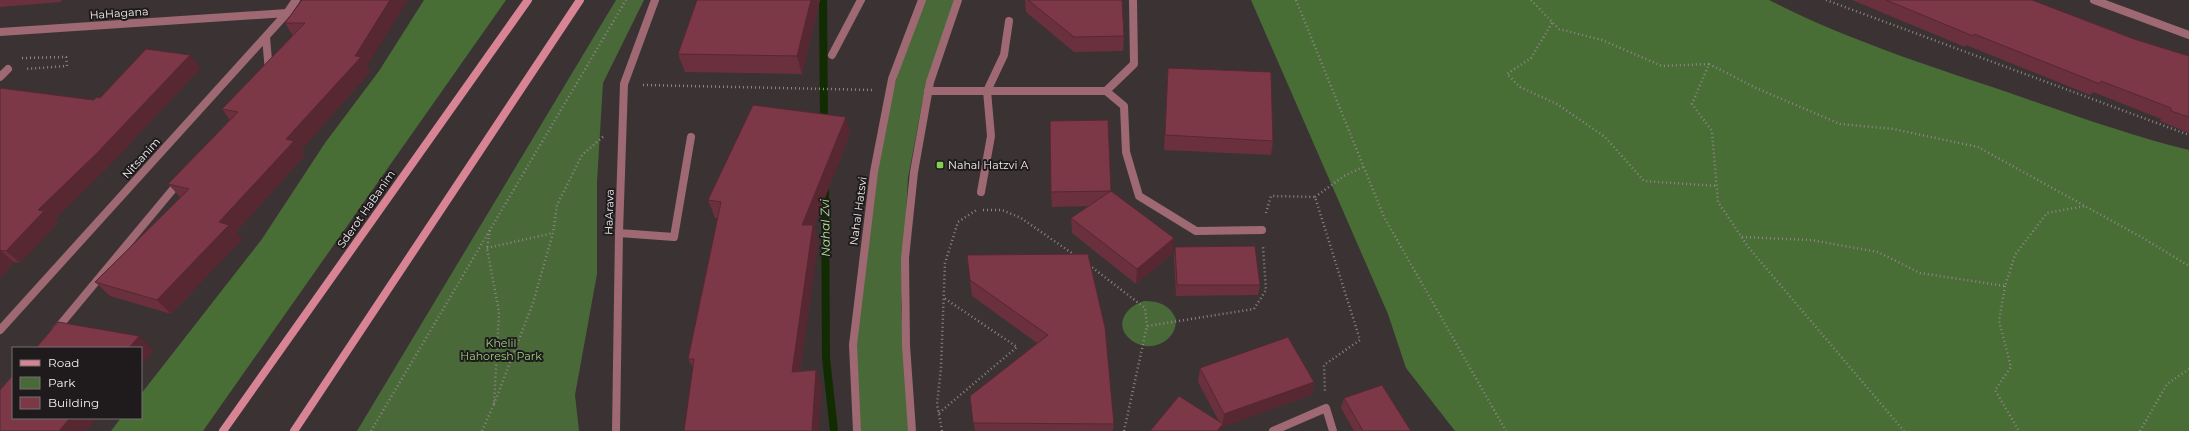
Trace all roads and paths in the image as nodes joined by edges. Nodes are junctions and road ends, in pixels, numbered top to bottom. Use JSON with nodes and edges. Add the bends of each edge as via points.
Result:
{"nodes":[{"id":1,"x":296,"y":0,"type":"edge"},
{"id":2,"x":528,"y":0,"type":"edge"},
{"id":3,"x":580,"y":0,"type":"edge"},
{"id":4,"x":626,"y":0,"type":"edge"},
{"id":5,"x":655,"y":0,"type":"edge"},
{"id":6,"x":861,"y":0,"type":"edge"},
{"id":7,"x":922,"y":0,"type":"edge"},
{"id":8,"x":958,"y":0,"type":"edge"},
{"id":9,"x":1133,"y":0,"type":"edge"},
{"id":10,"x":1296,"y":0,"type":"edge"},
{"id":11,"x":1531,"y":0,"type":"edge"},
{"id":12,"x":1826,"y":0,"type":"edge"},
{"id":13,"x":2094,"y":0,"type":"edge"},
{"id":14,"x":287,"y":13,"type":"junction"},
{"id":15,"x":1009,"y":21,"type":"dead end"},
{"id":16,"x":1552,"y":22,"type":"junction"},
{"id":17,"x":0,"y":32,"type":"edge"},
{"id":18,"x":2189,"y":35,"type":"edge"},
{"id":19,"x":266,"y":37,"type":"junction"},
{"id":20,"x":832,"y":55,"type":"dead end"},
{"id":21,"x":15,"y":59,"type":"dead end"},
{"id":22,"x":1709,"y":64,"type":"junction"},
{"id":23,"x":8,"y":69,"type":"joint"},
{"id":24,"x":0,"y":77,"type":"edge"},
{"id":25,"x":264,"y":78,"type":"edge"},
{"id":26,"x":624,"y":84,"type":"junction"},
{"id":27,"x":890,"y":91,"type":"junction"},
{"id":28,"x":928,"y":91,"type":"junction"},
{"id":29,"x":987,"y":91,"type":"junction"},
{"id":30,"x":1106,"y":91,"type":"junction"},
{"id":31,"x":623,"y":108,"type":"junction"},
{"id":32,"x":2189,"y":135,"type":"edge"},
{"id":33,"x":691,"y":137,"type":"dead end"},
{"id":34,"x":1363,"y":167,"type":"junction"},
{"id":35,"x":185,"y":175,"type":"edge"},
{"id":36,"x":1717,"y":186,"type":"junction"},
{"id":37,"x":982,"y":192,"type":"joint"},
{"id":38,"x":1315,"y":197,"type":"junction"},
{"id":39,"x":2085,"y":206,"type":"junction"},
{"id":40,"x":977,"y":210,"type":"junction"},
{"id":41,"x":490,"y":227,"type":"junction"},
{"id":42,"x":1262,"y":230,"type":"junction"},
{"id":43,"x":553,"y":233,"type":"junction"},
{"id":44,"x":619,"y":233,"type":"junction"},
{"id":45,"x":1742,"y":237,"type":"junction"},
{"id":46,"x":487,"y":248,"type":"junction"},
{"id":47,"x":1078,"y":257,"type":"edge"},
{"id":48,"x":1084,"y":262,"type":"edge"},
{"id":49,"x":2189,"y":266,"type":"edge"},
{"id":50,"x":2005,"y":286,"type":"junction"},
{"id":51,"x":944,"y":298,"type":"junction"},
{"id":52,"x":1147,"y":326,"type":"junction"},
{"id":53,"x":0,"y":330,"type":"edge"},
{"id":54,"x":50,"y":336,"type":"edge"},
{"id":55,"x":2189,"y":369,"type":"edge"},
{"id":56,"x":494,"y":404,"type":"junction"},
{"id":57,"x":1326,"y":408,"type":"junction"},
{"id":58,"x":939,"y":413,"type":"junction"},
{"id":59,"x":223,"y":431,"type":"edge"},
{"id":60,"x":294,"y":431,"type":"edge"},
{"id":61,"x":371,"y":431,"type":"edge"},
{"id":62,"x":482,"y":431,"type":"edge"},
{"id":63,"x":616,"y":431,"type":"edge"},
{"id":64,"x":857,"y":431,"type":"edge"},
{"id":65,"x":912,"y":431,"type":"edge"},
{"id":66,"x":942,"y":431,"type":"edge"},
{"id":67,"x":1124,"y":431,"type":"edge"},
{"id":68,"x":1273,"y":431,"type":"edge"},
{"id":69,"x":1333,"y":431,"type":"edge"},
{"id":70,"x":1506,"y":431,"type":"edge"},
{"id":71,"x":1904,"y":431,"type":"edge"},
{"id":72,"x":2019,"y":431,"type":"edge"},
{"id":73,"x":2140,"y":431,"type":"edge"}],
"edges":[{"from":1,"to":14,"type":"street","name":"Nitsanim"},
{"from":2,"to":59,"type":"main road","name":"Sderot HaBanim"},
{"from":3,"to":60,"type":"main road"},
{"from":4,"to":41,"type":"path"},
{"from":5,"to":26,"type":"street","name":"HaArava"},
{"from":6,"to":20,"type":"street"},
{"from":7,"to":27,"type":"street","name":"Nahal Hatsvi","via":[[892,79]]},
{"from":8,"to":28,"type":"street","via":[[940,48]]},
{"from":9,"to":30,"type":"street","via":[[1134,64]]},
{"from":10,"to":34,"type":"path"},
{"from":11,"to":16,"type":"path"},
{"from":12,"to":32,"type":"path"},
{"from":13,"to":18,"type":"street"},
{"from":14,"to":17,"type":"street","name":"HaHagana"},
{"from":14,"to":19,"type":"street","name":"Nitsanim"},
{"from":15,"to":29,"type":"street","via":[[1004,55]]},
{"from":16,"to":22,"type":"path","via":[[1559,29],[1602,40],[1662,66]]},
{"from":16,"to":36,"type":"path","via":[[1531,58],[1507,74],[1520,87],[1557,104],[1605,137],[1644,181]]},
{"from":19,"to":25,"type":"street","via":[[269,72]]},
{"from":19,"to":53,"type":"street","name":"Nitsanim"},
{"from":21,"to":23,"type":"path","via":[[66,57],[67,66]]},
{"from":22,"to":36,"type":"path","via":[[1692,104],[1712,131]]},
{"from":22,"to":39,"type":"path","via":[[1756,88],[1840,124],[1893,129],[1978,147]]},
{"from":23,"to":24,"type":"street"},
{"from":26,"to":27,"type":"path"},
{"from":26,"to":31,"type":"street","name":"HaArava"},
{"from":27,"to":64,"type":"street","name":"Nahal Hatsvi","via":[[874,172],[853,345]]},
{"from":28,"to":29,"type":"street"},
{"from":28,"to":65,"type":"street","via":[[914,172],[906,258],[906,345]]},
{"from":29,"to":30,"type":"street"},
{"from":29,"to":37,"type":"street","via":[[991,136]]},
{"from":30,"to":42,"type":"street","via":[[1124,106],[1126,152],[1139,196],[1196,231]]},
{"from":31,"to":43,"type":"path","via":[[615,125],[582,155],[557,204]]},
{"from":31,"to":44,"type":"street","name":"HaArava"},
{"from":33,"to":44,"type":"street","via":[[674,237]]},
{"from":34,"to":38,"type":"path","via":[[1344,176]]},
{"from":34,"to":70,"type":"path","via":[[1384,217]]},
{"from":35,"to":54,"type":"street"},
{"from":36,"to":45,"type":"path","via":[[1718,202]]},
{"from":37,"to":40,"type":"path"},
{"from":38,"to":42,"type":"path","via":[[1271,196]]},
{"from":38,"to":57,"type":"path","via":[[1360,340],[1324,365]]},
{"from":39,"to":49,"type":"path"},
{"from":39,"to":50,"type":"path","via":[[2047,213],[2015,255]]},
{"from":40,"to":47,"type":"path","via":[[1002,210],[1021,218]]},
{"from":40,"to":51,"type":"path","via":[[958,222],[945,263]]},
{"from":41,"to":46,"type":"path"},
{"from":41,"to":61,"type":"path"},
{"from":42,"to":52,"type":"path","via":[[1266,290],[1254,309]]},
{"from":43,"to":46,"type":"path"},
{"from":43,"to":56,"type":"path","via":[[533,304]]},
{"from":44,"to":63,"type":"street","name":"HaArava"},
{"from":45,"to":50,"type":"path","via":[[1811,240],[1871,250],[1920,273]]},
{"from":45,"to":71,"type":"path"},
{"from":46,"to":56,"type":"path","via":[[499,312]]},
{"from":48,"to":52,"type":"path","via":[[1145,308]]},
{"from":50,"to":72,"type":"path","via":[[1999,321],[2011,367],[1995,390]]},
{"from":51,"to":58,"type":"path","via":[[937,404]]},
{"from":51,"to":58,"type":"path","via":[[1017,347]]},
{"from":52,"to":67,"type":"path"},
{"from":55,"to":73,"type":"path","via":[[2167,384]]},
{"from":56,"to":62,"type":"path"},
{"from":57,"to":68,"type":"street"},
{"from":57,"to":69,"type":"street"},
{"from":58,"to":66,"type":"path"}]}
